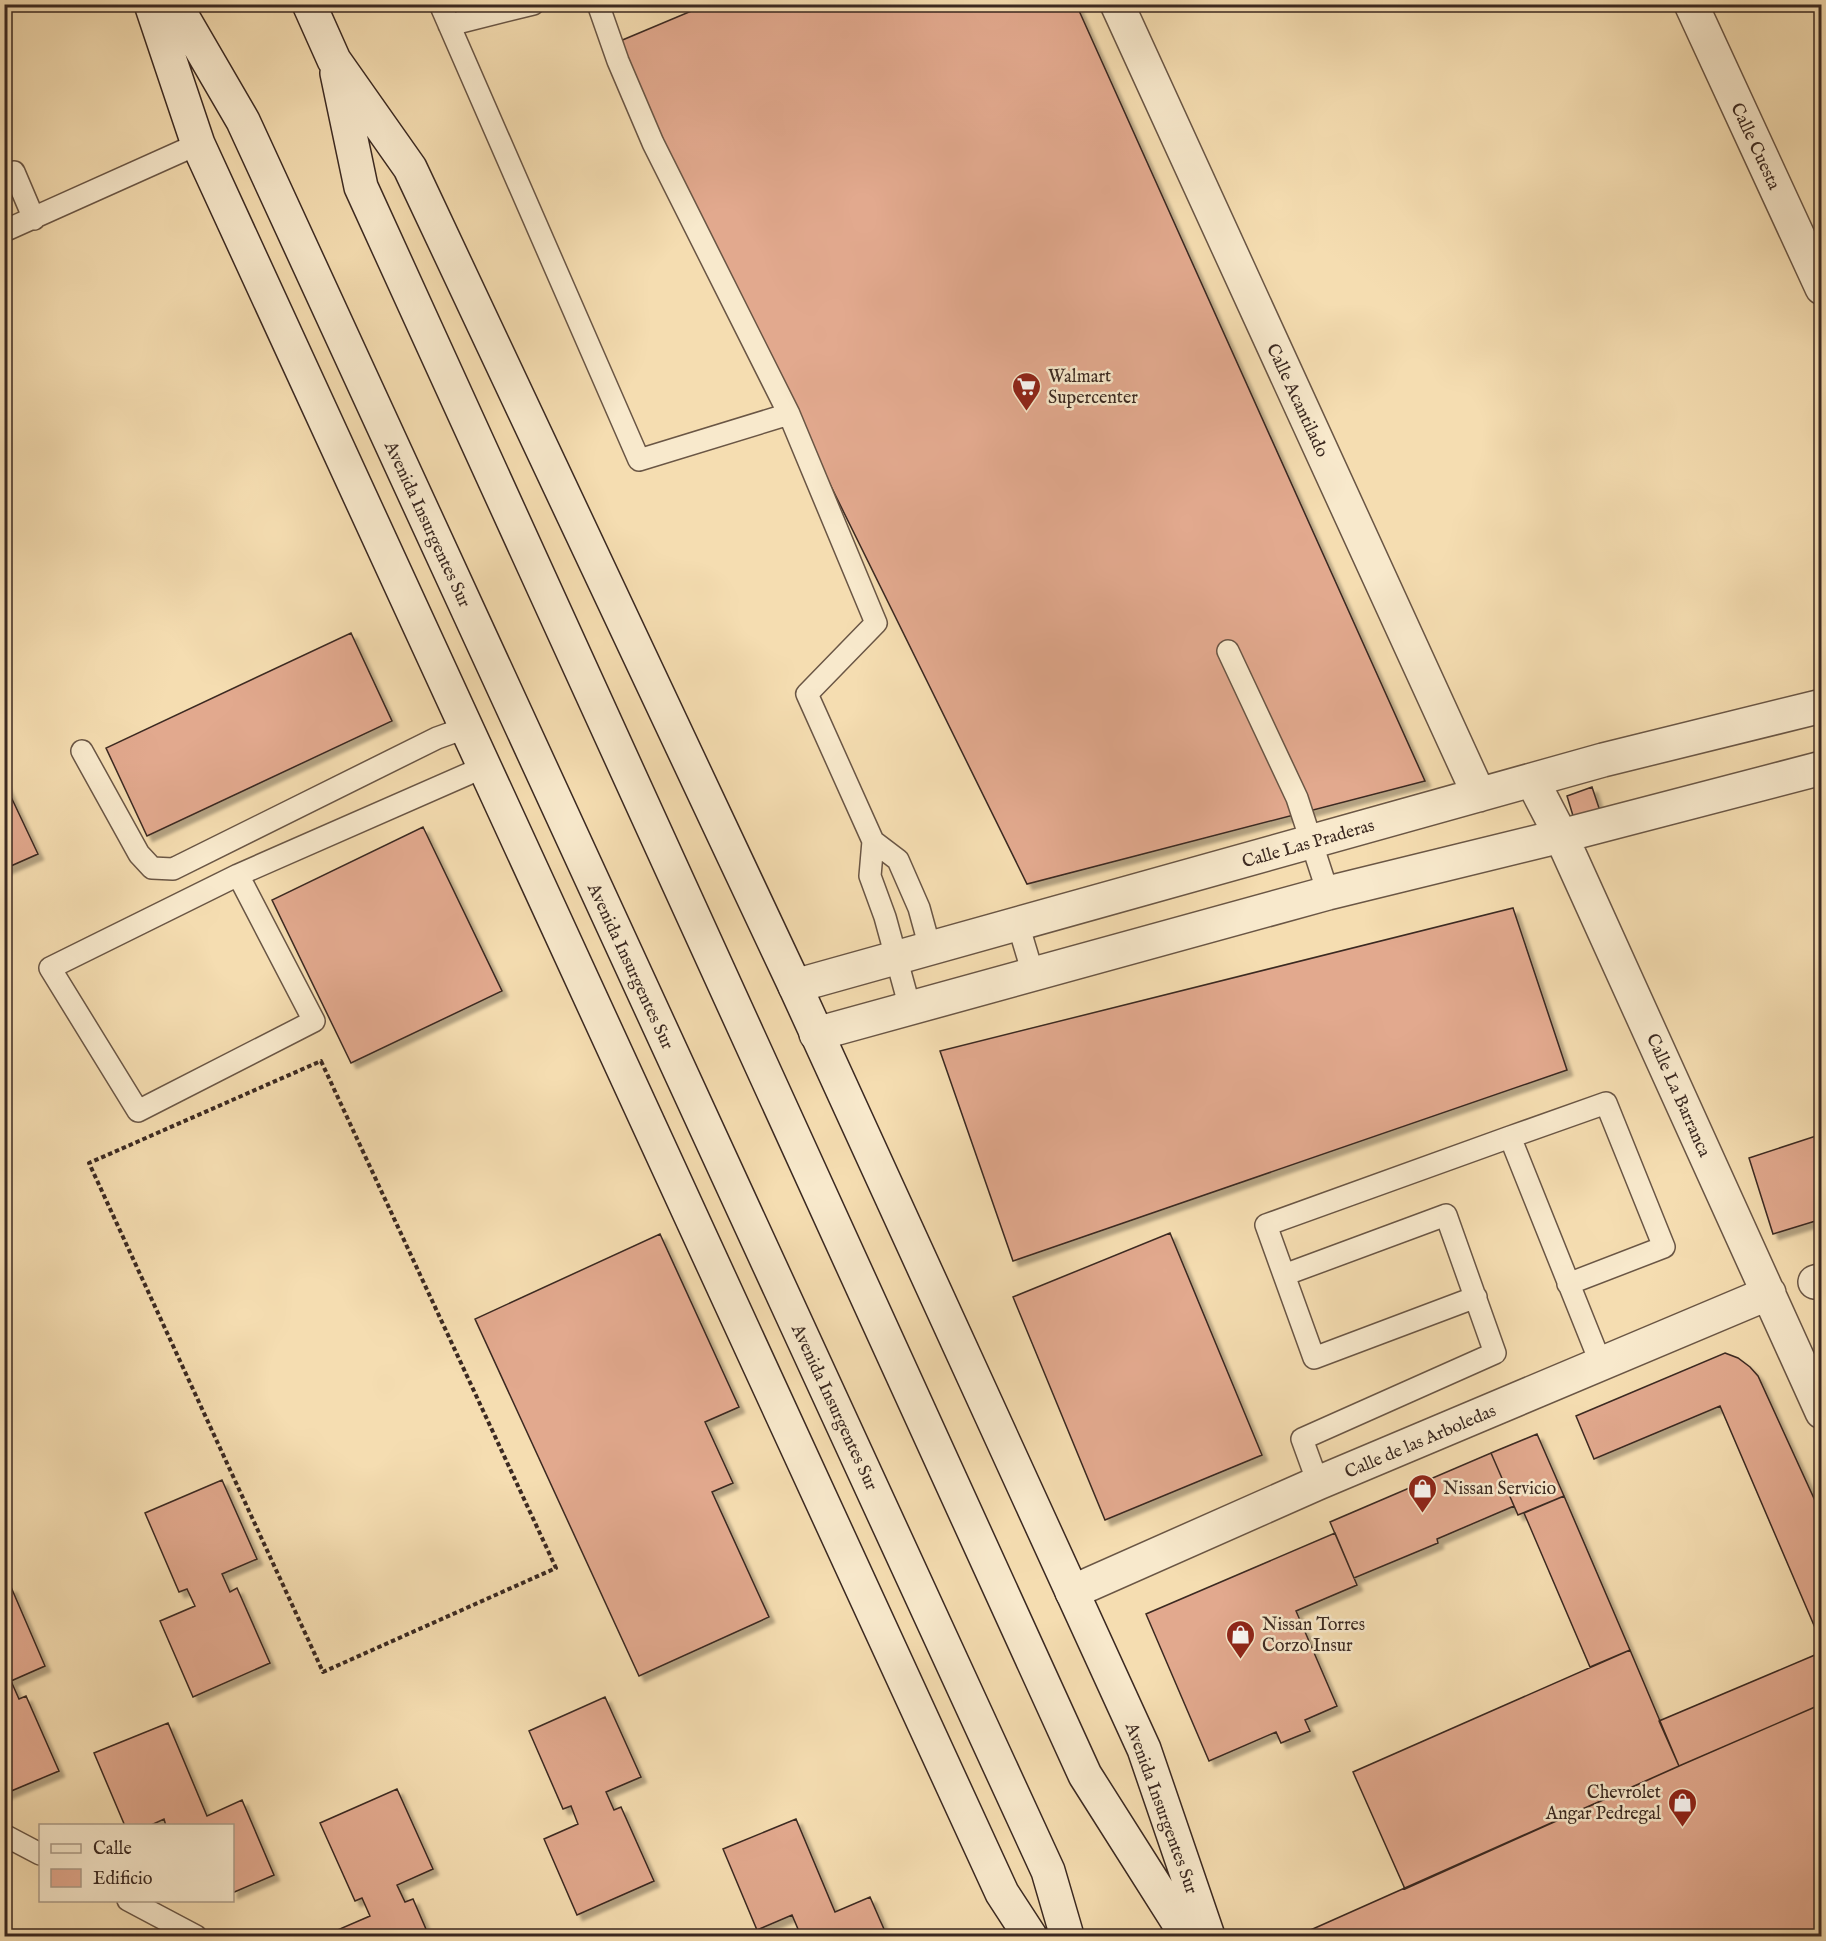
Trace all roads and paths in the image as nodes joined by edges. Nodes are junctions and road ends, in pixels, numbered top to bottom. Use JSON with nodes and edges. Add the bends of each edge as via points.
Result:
{"nodes":[{"id":1,"x":152,"y":4,"type":"edge"},
{"id":2,"x":175,"y":4,"type":"edge"},
{"id":3,"x":309,"y":4,"type":"edge"},
{"id":4,"x":440,"y":4,"type":"edge"},
{"id":5,"x":533,"y":4,"type":"edge"},
{"id":6,"x":598,"y":4,"type":"edge"},
{"id":7,"x":1117,"y":4,"type":"edge"},
{"id":8,"x":1691,"y":4,"type":"edge"},
{"id":9,"x":449,"y":25,"type":"junction"},
{"id":10,"x":334,"y":60,"type":"junction"},
{"id":11,"x":198,"y":144,"type":"junction"},
{"id":12,"x":14,"y":172,"type":"dead end"},
{"id":13,"x":34,"y":219,"type":"junction"},
{"id":14,"x":4,"y":231,"type":"edge"},
{"id":15,"x":1821,"y":288,"type":"edge"},
{"id":16,"x":789,"y":414,"type":"junction"},
{"id":17,"x":1228,"y":651,"type":"dead end"},
{"id":18,"x":1821,"y":706,"type":"edge"},
{"id":19,"x":465,"y":728,"type":"junction"},
{"id":20,"x":82,"y":751,"type":"dead end"},
{"id":21,"x":484,"y":767,"type":"junction"},
{"id":22,"x":1821,"y":768,"type":"edge"},
{"id":23,"x":1532,"y":780,"type":"junction"},
{"id":24,"x":1479,"y":795,"type":"junction"},
{"id":25,"x":1561,"y":836,"type":"junction"},
{"id":26,"x":873,"y":841,"type":"junction"},
{"id":27,"x":1311,"y":842,"type":"junction"},
{"id":28,"x":238,"y":875,"type":"junction"},
{"id":29,"x":1328,"y":893,"type":"junction"},
{"id":30,"x":1018,"y":924,"type":"junction"},
{"id":31,"x":930,"y":948,"type":"junction"},
{"id":32,"x":896,"y":957,"type":"junction"},
{"id":33,"x":1032,"y":974,"type":"junction"},
{"id":34,"x":795,"y":986,"type":"junction"},
{"id":35,"x":910,"y":1008,"type":"junction"},
{"id":36,"x":816,"y":1034,"type":"junction"},
{"id":37,"x":1510,"y":1137,"type":"junction"},
{"id":38,"x":1284,"y":1275,"type":"junction"},
{"id":39,"x":1568,"y":1284,"type":"junction"},
{"id":40,"x":1769,"y":1293,"type":"junction"},
{"id":41,"x":1476,"y":1297,"type":"junction"},
{"id":42,"x":1601,"y":1364,"type":"junction"},
{"id":43,"x":1821,"y":1412,"type":"edge"},
{"id":44,"x":1318,"y":1484,"type":"junction"},
{"id":45,"x":556,"y":1568,"type":"joint"},
{"id":46,"x":1072,"y":1592,"type":"junction"},
{"id":47,"x":4,"y":1835,"type":"edge"},
{"id":48,"x":39,"y":1853,"type":"edge"},
{"id":49,"x":132,"y":1902,"type":"edge"},
{"id":50,"x":196,"y":1936,"type":"edge"},
{"id":51,"x":1030,"y":1936,"type":"edge"},
{"id":52,"x":1067,"y":1936,"type":"edge"},
{"id":53,"x":1187,"y":1936,"type":"edge"},
{"id":54,"x":1208,"y":1936,"type":"edge"}],
"edges":[{"from":1,"to":11,"type":"main road"},
{"from":2,"to":52,"type":"main road","name":"Avenida Insurgentes Sur","via":[[243,121],[1048,1871]]},
{"from":3,"to":10,"type":"main road","name":"Avenida Insurgentes Sur"},
{"from":4,"to":9,"type":"lane"},
{"from":5,"to":9,"type":"lane"},
{"from":6,"to":16,"type":"lane","via":[[653,143]]},
{"from":7,"to":24,"type":"main road","name":"Calle Acantilado"},
{"from":8,"to":15,"type":"main road","name":"Calle Cuesta"},
{"from":9,"to":16,"type":"lane","via":[[639,460]]},
{"from":10,"to":34,"type":"main road","name":"Avenida Insurgentes Sur","via":[[410,168]]},
{"from":10,"to":53,"type":"main road","name":"Avenida Insurgentes Sur","via":[[361,187],[1085,1775]]},
{"from":11,"to":13,"type":"lane"},
{"from":11,"to":19,"type":"main road"},
{"from":12,"to":13,"type":"lane"},
{"from":13,"to":14,"type":"lane"},
{"from":16,"to":26,"type":"lane","via":[[876,623],[807,694]]},
{"from":17,"to":27,"type":"lane","via":[[1297,798]]},
{"from":18,"to":23,"type":"main road","name":"Calle Las Praderas"},
{"from":19,"to":20,"type":"lane","via":[[437,738],[173,868],[152,868],[139,854]]},
{"from":19,"to":21,"type":"main road"},
{"from":21,"to":28,"type":"lane"},
{"from":21,"to":51,"type":"main road","via":[[1002,1893]]},
{"from":22,"to":25,"type":"main road"},
{"from":23,"to":24,"type":"main road","name":"Calle Las Praderas"},
{"from":23,"to":25,"type":"main road","name":"Calle La Barranca"},
{"from":24,"to":27,"type":"main road","name":"Calle Las Praderas"},
{"from":25,"to":29,"type":"main road"},
{"from":25,"to":40,"type":"main road","name":"Calle La Barranca"},
{"from":26,"to":31,"type":"lane","via":[[898,860],[919,908]]},
{"from":26,"to":32,"type":"lane","via":[[870,876]]},
{"from":27,"to":29,"type":"lane"},
{"from":27,"to":30,"type":"main road","name":"Calle Las Praderas"},
{"from":28,"to":28,"type":"lane","via":[[50,968],[138,1111],[314,1021]]},
{"from":29,"to":33,"type":"main road"},
{"from":30,"to":31,"type":"main road","name":"Calle Las Praderas"},
{"from":30,"to":33,"type":"lane"},
{"from":31,"to":32,"type":"main road","name":"Calle Las Praderas"},
{"from":32,"to":34,"type":"main road","name":"Calle Las Praderas"},
{"from":32,"to":35,"type":"lane"},
{"from":33,"to":35,"type":"main road"},
{"from":34,"to":36,"type":"main road","name":"Avenida Insurgentes Sur"},
{"from":35,"to":36,"type":"main road"},
{"from":36,"to":46,"type":"main road","name":"Avenida Insurgentes Sur"},
{"from":37,"to":38,"type":"lane","via":[[1266,1225]]},
{"from":37,"to":39,"type":"lane"},
{"from":37,"to":39,"type":"lane","via":[[1606,1103],[1664,1247]]},
{"from":38,"to":41,"type":"lane","via":[[1446,1215]]},
{"from":38,"to":41,"type":"lane","via":[[1314,1358]]},
{"from":39,"to":42,"type":"lane"},
{"from":40,"to":42,"type":"main road","name":"Calle de las Arboledas"},
{"from":40,"to":43,"type":"main road","name":"Calle La Barranca"},
{"from":41,"to":44,"type":"lane","via":[[1495,1353],[1302,1439]]},
{"from":42,"to":44,"type":"main road","name":"Calle de las Arboledas"},
{"from":44,"to":46,"type":"main road","name":"Calle de las Arboledas"},
{"from":45,"to":45,"type":"path","via":[[323,1672],[89,1163],[321,1061]]},
{"from":46,"to":54,"type":"main road","name":"Avenida Insurgentes Sur","via":[[1144,1749]]},
{"from":47,"to":48,"type":"lane"},
{"from":49,"to":50,"type":"lane"}]}
